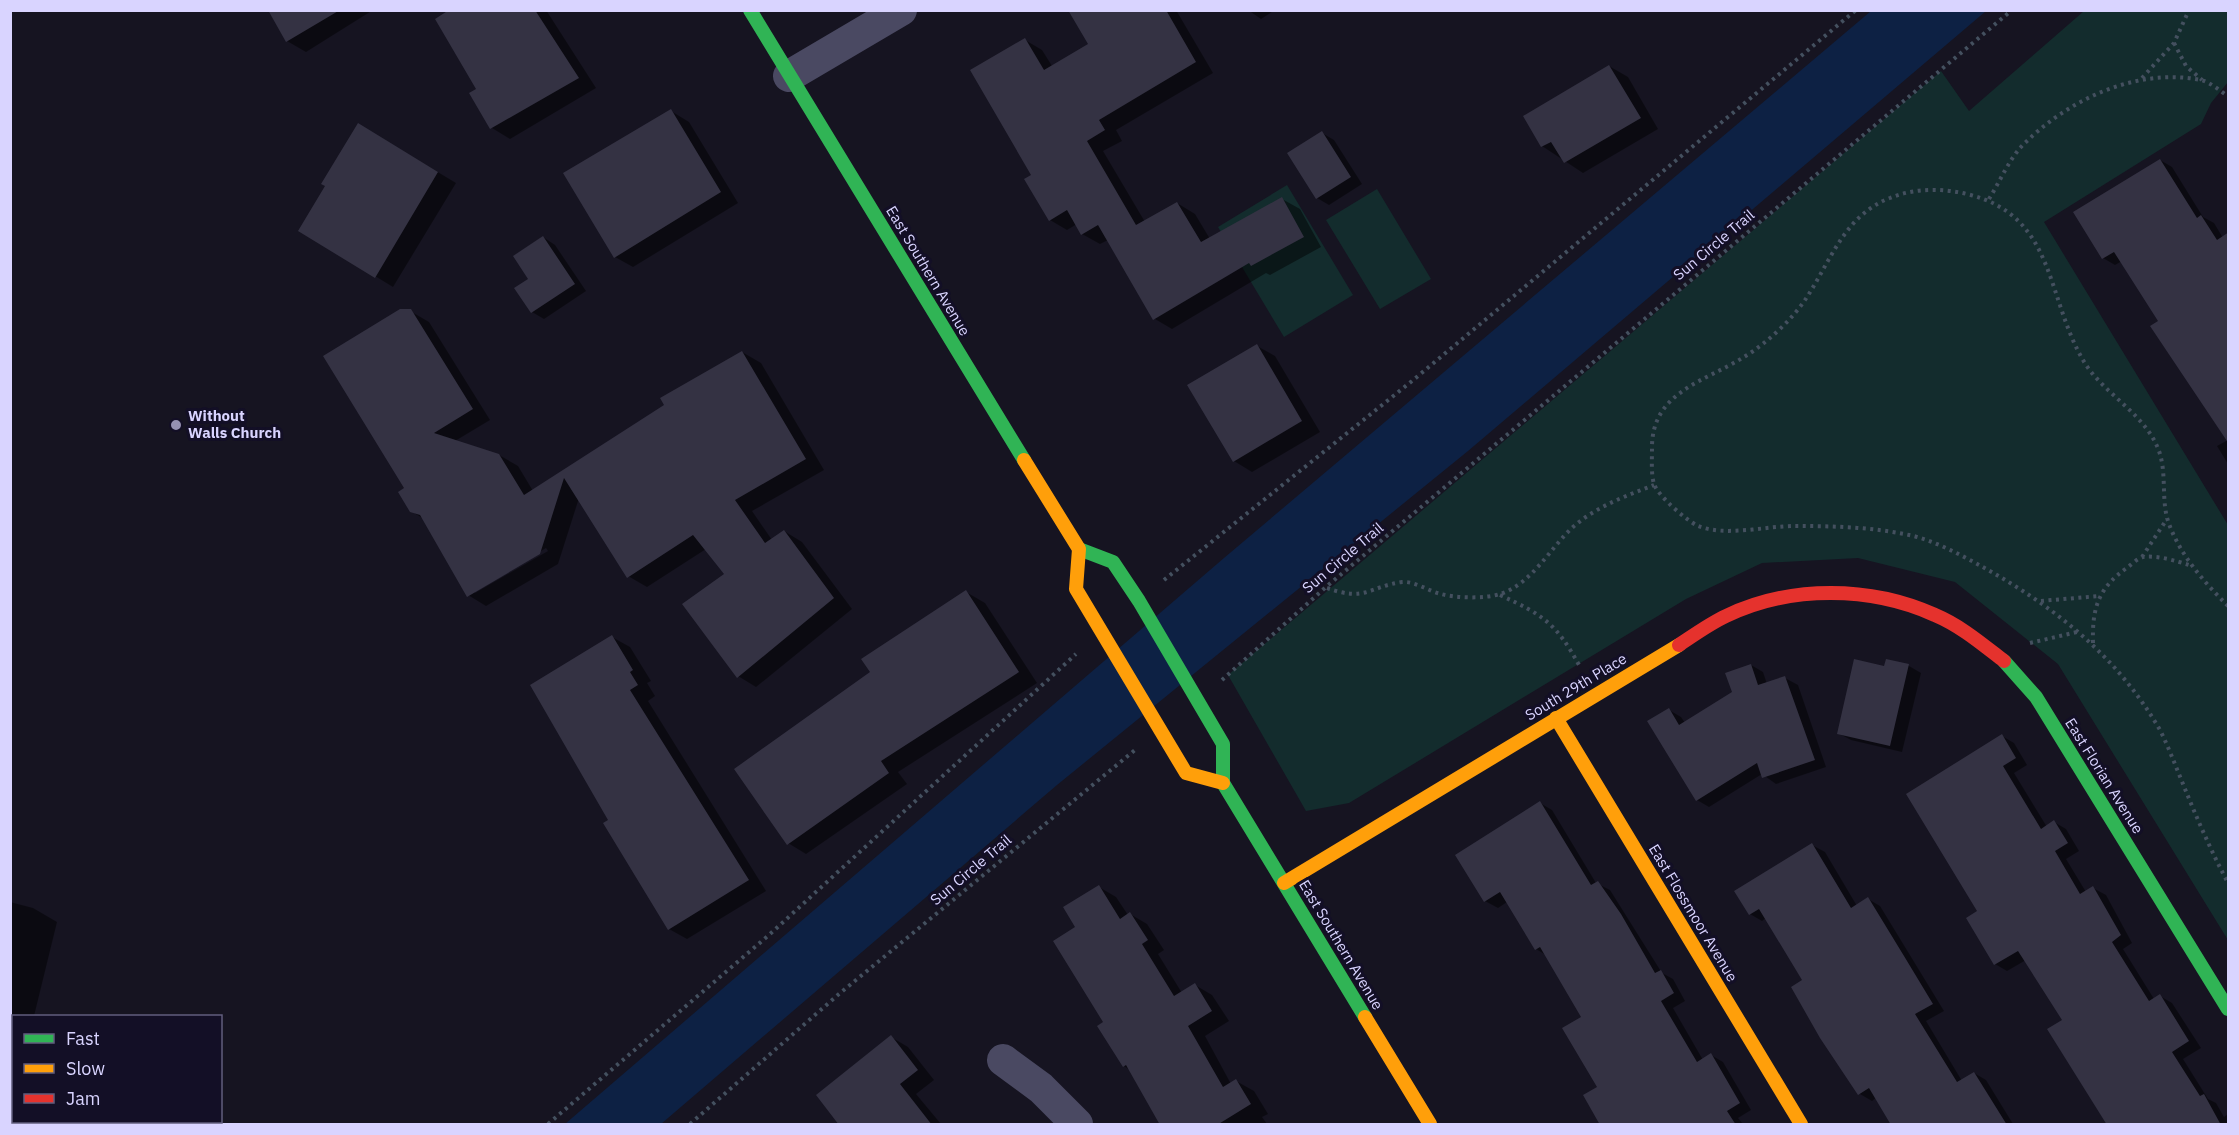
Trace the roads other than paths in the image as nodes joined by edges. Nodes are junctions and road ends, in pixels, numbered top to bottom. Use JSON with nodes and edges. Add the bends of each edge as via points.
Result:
{"nodes":[{"id":1,"x":750,"y":10,"type":"edge"},
{"id":2,"x":901,"y":10,"type":"edge"},
{"id":3,"x":789,"y":76,"type":"junction"},
{"id":4,"x":1078,"y":549,"type":"junction"},
{"id":5,"x":1908,"y":606,"type":"joint"},
{"id":6,"x":1556,"y":718,"type":"junction"},
{"id":7,"x":1223,"y":783,"type":"junction"},
{"id":8,"x":1284,"y":884,"type":"junction"},
{"id":9,"x":2229,"y":1010,"type":"edge"},
{"id":10,"x":1003,"y":1060,"type":"dead end"},
{"id":11,"x":1077,"y":1125,"type":"edge"},
{"id":12,"x":1430,"y":1125,"type":"edge"},
{"id":13,"x":1801,"y":1125,"type":"edge"}],
"edges":[{"from":1,"to":3,"type":"street","name":"East Southern Avenue"},
{"from":2,"to":3,"type":"street"},
{"from":3,"to":4,"type":"street","name":"East Southern Avenue"},
{"from":4,"to":7,"type":"street","via":[[1113,562],[1139,601],[1223,744]]},
{"from":4,"to":7,"type":"street","via":[[1076,589],[1186,773]]},
{"from":5,"to":6,"type":"street","name":"South 29th Place","via":[[1829,591],[1767,599],[1726,615]]},
{"from":5,"to":9,"type":"street","name":"East Florian Avenue","via":[[1954,622],[2020,675]]},
{"from":6,"to":8,"type":"street","name":"South 29th Place"},
{"from":6,"to":13,"type":"street","name":"East Flossmoor Avenue"},
{"from":7,"to":8,"type":"street","name":"East Southern Avenue"},
{"from":8,"to":12,"type":"street","name":"East Southern Avenue"},
{"from":10,"to":11,"type":"street","via":[[1041,1088]]}]}
